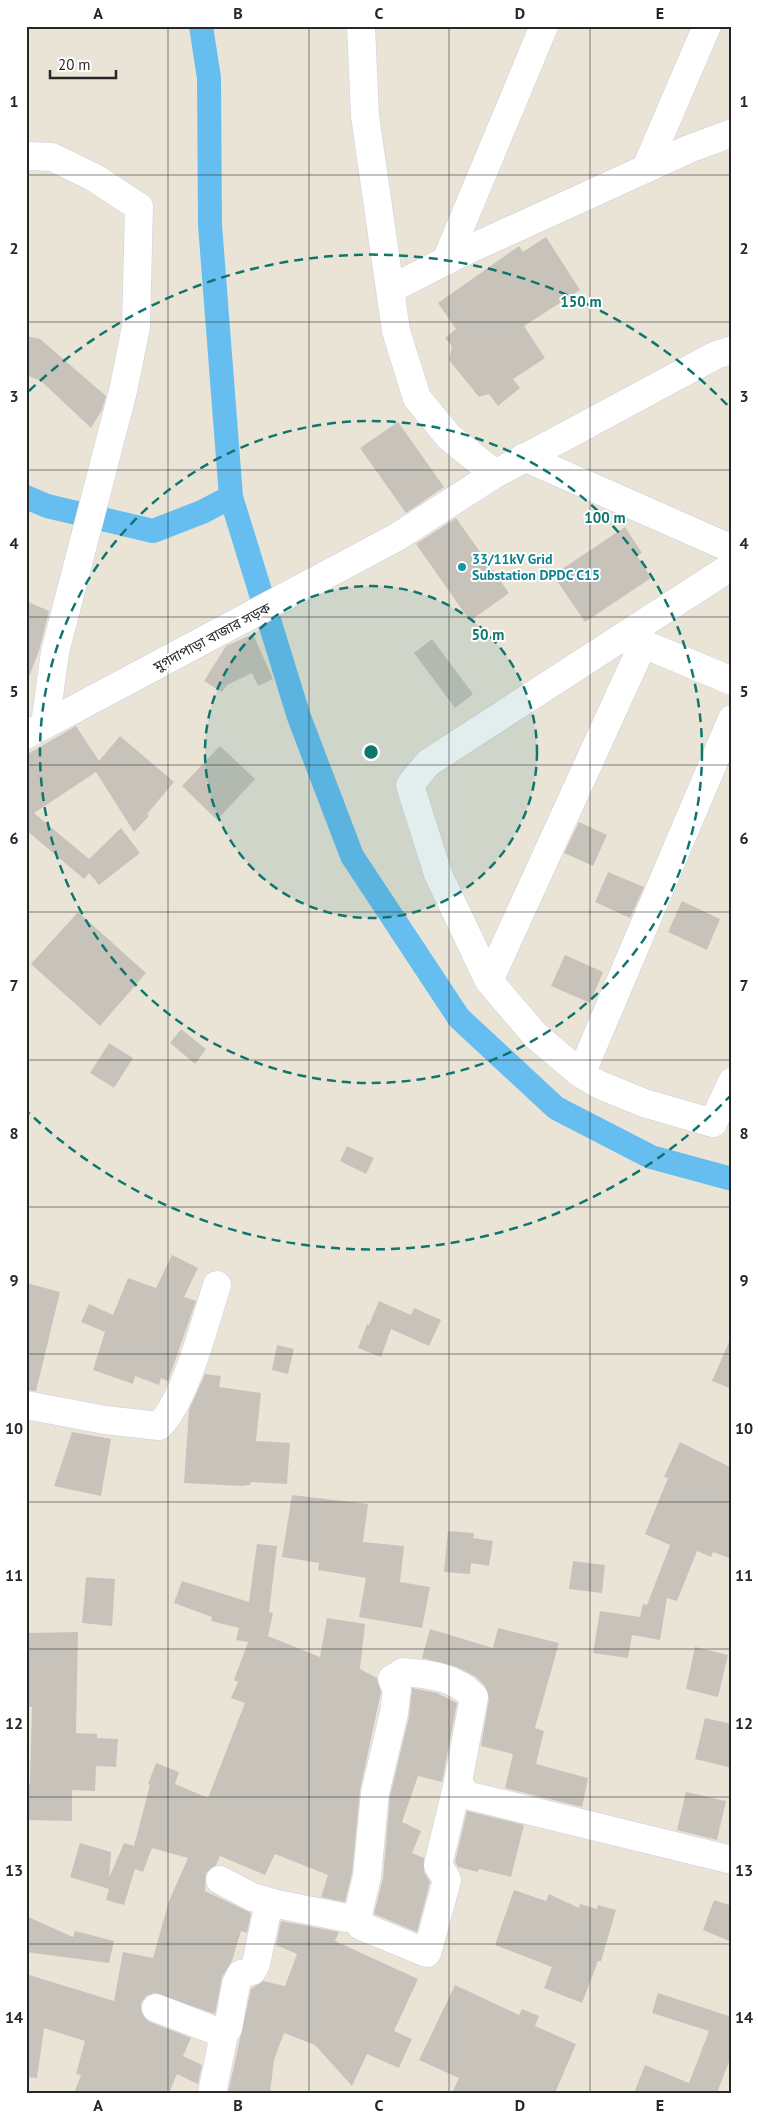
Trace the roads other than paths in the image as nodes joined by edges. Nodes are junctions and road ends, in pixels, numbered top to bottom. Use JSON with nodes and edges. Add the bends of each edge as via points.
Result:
{"nodes":[{"id":1,"x":361,"y":26,"type":"edge"},
{"id":2,"x":544,"y":26,"type":"edge"},
{"id":3,"x":707,"y":26,"type":"edge"},
{"id":4,"x":732,"y":133,"type":"edge"},
{"id":5,"x":26,"y":156,"type":"edge"},
{"id":6,"x":646,"y":168,"type":"junction"},
{"id":7,"x":446,"y":261,"type":"junction"},
{"id":8,"x":391,"y":289,"type":"junction"},
{"id":9,"x":732,"y":350,"type":"edge"},
{"id":10,"x":524,"y":457,"type":"junction"},
{"id":11,"x":495,"y":474,"type":"junction"},
{"id":12,"x":732,"y":549,"type":"edge"},
{"id":13,"x":732,"y":566,"type":"edge"},
{"id":14,"x":633,"y":640,"type":"junction"},
{"id":15,"x":732,"y":681,"type":"edge"},
{"id":16,"x":732,"y":719,"type":"edge"},
{"id":17,"x":36,"y":729,"type":"edge"},
{"id":18,"x":489,"y":982,"type":"junction"},
{"id":19,"x":581,"y":1074,"type":"junction"},
{"id":20,"x":732,"y":1082,"type":"edge"},
{"id":21,"x":723,"y":1125,"type":"edge"},
{"id":22,"x":216,"y":1286,"type":"dead end"},
{"id":23,"x":26,"y":1405,"type":"edge"},
{"id":24,"x":458,"y":1782,"type":"junction"},
{"id":25,"x":732,"y":1860,"type":"edge"},
{"id":26,"x":220,"y":1880,"type":"dead end"},
{"id":27,"x":270,"y":1902,"type":"junction"},
{"id":28,"x":358,"y":1914,"type":"junction"},
{"id":29,"x":156,"y":2008,"type":"dead end"},
{"id":30,"x":224,"y":2034,"type":"junction"},
{"id":31,"x":212,"y":2093,"type":"edge"}],
"edges":[{"from":1,"to":8,"type":"street","via":[[365,116]]},
{"from":2,"to":7,"type":"street"},
{"from":3,"to":6,"type":"street"},
{"from":4,"to":6,"type":"street"},
{"from":5,"to":17,"type":"street","via":[[52,158],[95,178],[139,207],[136,327],[123,391]]},
{"from":6,"to":7,"type":"street"},
{"from":7,"to":8,"type":"street"},
{"from":8,"to":11,"type":"street","via":[[396,330],[417,398],[449,437]]},
{"from":9,"to":10,"type":"street","name":"মুগদাপাড়া বাজার সড়ক","via":[[716,355]]},
{"from":10,"to":11,"type":"street","name":"মুগদাপাড়া বাজার সড়ক"},
{"from":10,"to":12,"type":"street"},
{"from":11,"to":17,"type":"street","name":"মুগদাপাড়া বাজার সড়ক","via":[[397,537]]},
{"from":13,"to":14,"type":"street"},
{"from":14,"to":15,"type":"street"},
{"from":14,"to":18,"type":"street"},
{"from":14,"to":18,"type":"street","via":[[428,763],[410,785],[438,874]]},
{"from":16,"to":19,"type":"street"},
{"from":18,"to":19,"type":"street","via":[[536,1036]]},
{"from":19,"to":21,"type":"street","via":[[600,1086],[644,1103]]},
{"from":20,"to":21,"type":"street"},
{"from":22,"to":23,"type":"street","via":[[190,1368],[166,1418],[158,1426]]},
{"from":24,"to":25,"type":"street","via":[[466,1794]]},
{"from":24,"to":28,"type":"street","via":[[438,1864],[447,1880],[427,1953],[361,1926]]},
{"from":24,"to":28,"type":"street","via":[[474,1697],[466,1688],[449,1680],[403,1672],[392,1679],[397,1690],[394,1713],[375,1793],[367,1876]]},
{"from":26,"to":27,"type":"street","via":[[252,1897]]},
{"from":27,"to":28,"type":"street","via":[[347,1918]]},
{"from":27,"to":30,"type":"street","via":[[256,1964],[252,1971],[241,1974],[236,1984]]},
{"from":29,"to":30,"type":"street"},
{"from":30,"to":31,"type":"street"}]}
